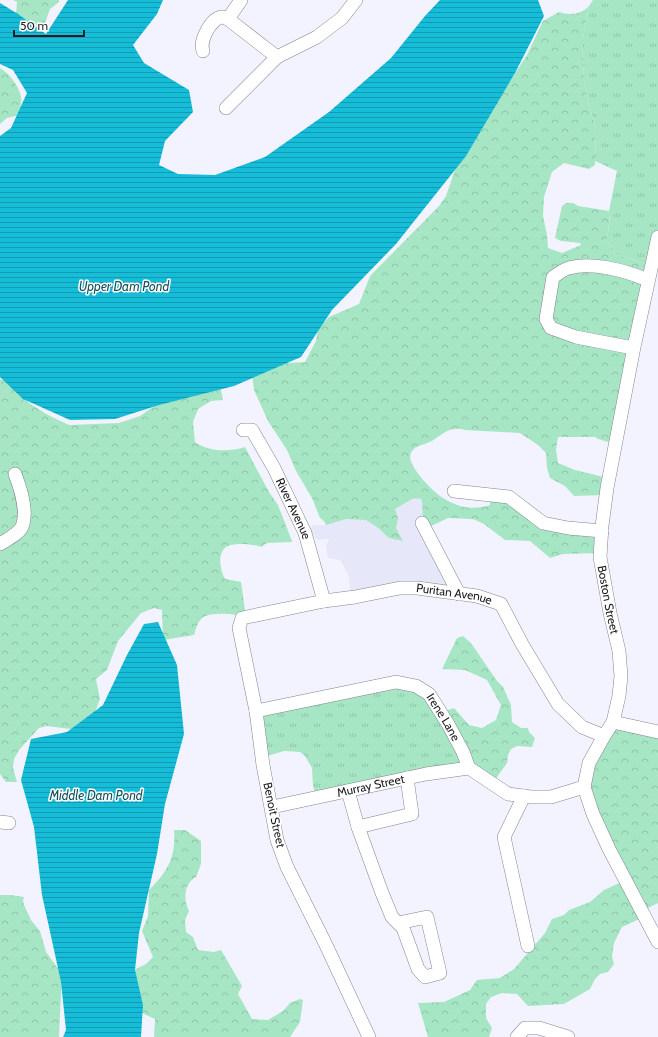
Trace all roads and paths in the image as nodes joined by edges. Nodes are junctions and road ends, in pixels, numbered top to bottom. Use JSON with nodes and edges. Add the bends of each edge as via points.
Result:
{"nodes":[{"id":1,"x":241,"y":0,"type":"edge"},
{"id":2,"x":356,"y":0,"type":"edge"},
{"id":3,"x":228,"y":19,"type":"junction"},
{"id":4,"x":203,"y":51,"type":"dead end"},
{"id":5,"x":277,"y":57,"type":"junction"},
{"id":6,"x":226,"y":108,"type":"dead end"},
{"id":7,"x":658,"y":237,"type":"edge"},
{"id":8,"x":648,"y":280,"type":"junction"},
{"id":9,"x":634,"y":348,"type":"junction"},
{"id":10,"x":243,"y":430,"type":"dead end"},
{"id":11,"x":15,"y":474,"type":"dead end"},
{"id":12,"x":454,"y":491,"type":"dead end"},
{"id":13,"x":422,"y":524,"type":"dead end"},
{"id":14,"x":602,"y":531,"type":"junction"},
{"id":15,"x":0,"y":544,"type":"edge"},
{"id":16,"x":459,"y":594,"type":"junction"},
{"id":17,"x":324,"y":601,"type":"junction"},
{"id":18,"x":240,"y":623,"type":"joint"},
{"id":19,"x":256,"y":711,"type":"junction"},
{"id":20,"x":613,"y":722,"type":"junction"},
{"id":21,"x":658,"y":732,"type":"edge"},
{"id":22,"x":604,"y":736,"type":"junction"},
{"id":23,"x":469,"y":768,"type":"junction"},
{"id":24,"x":407,"y":778,"type":"junction"},
{"id":25,"x":584,"y":787,"type":"junction"},
{"id":26,"x":348,"y":791,"type":"junction"},
{"id":27,"x":524,"y":796,"type":"junction"},
{"id":28,"x":272,"y":807,"type":"junction"},
{"id":29,"x":358,"y":827,"type":"junction"},
{"id":30,"x":398,"y":923,"type":"dead end"},
{"id":31,"x":658,"y":942,"type":"edge"},
{"id":32,"x":528,"y":946,"type":"dead end"},
{"id":33,"x":562,"y":1036,"type":"edge"},
{"id":34,"x":369,"y":1037,"type":"edge"},
{"id":35,"x":517,"y":1037,"type":"edge"}],
"edges":[{"from":1,"to":3,"type":"street"},
{"from":2,"to":5,"type":"street","via":[[342,18],[316,37]]},
{"from":3,"to":4,"type":"street","via":[[222,17],[217,20],[205,33],[201,47]]},
{"from":3,"to":5,"type":"street"},
{"from":5,"to":6,"type":"street"},
{"from":7,"to":8,"type":"street","name":"Boston Street"},
{"from":8,"to":9,"type":"street","name":"Boston Street"},
{"from":8,"to":9,"type":"street","via":[[627,272],[583,265],[568,268],[553,277],[546,319],[550,328],[576,337]]},
{"from":9,"to":14,"type":"street","name":"Boston Street","via":[[607,488]]},
{"from":10,"to":17,"type":"street","name":"River Avenue","via":[[252,430],[305,533]]},
{"from":11,"to":15,"type":"street","via":[[22,500],[23,525],[12,537]]},
{"from":12,"to":14,"type":"street","via":[[509,497],[543,524]]},
{"from":13,"to":16,"type":"street"},
{"from":14,"to":20,"type":"street","name":"Boston Street","via":[[600,557],[619,651],[621,676],[620,696]]},
{"from":16,"to":17,"type":"street","name":"Puritan Avenue","via":[[400,588]]},
{"from":16,"to":22,"type":"street","name":"Puritan Avenue","via":[[477,596],[501,604],[558,704],[582,727]]},
{"from":17,"to":18,"type":"street","name":"Puritan Avenue","via":[[242,618]]},
{"from":18,"to":19,"type":"street","name":"Benoit Street"},
{"from":19,"to":23,"type":"street","name":"Irene Lane","via":[[396,682],[416,686],[429,694],[448,724]]},
{"from":19,"to":28,"type":"street","name":"Benoit Street"},
{"from":20,"to":21,"type":"street"},
{"from":20,"to":22,"type":"street","name":"Boston Street"},
{"from":22,"to":25,"type":"street","name":"Boston Street","via":[[589,764]]},
{"from":23,"to":24,"type":"street","name":"Murray Street"},
{"from":23,"to":27,"type":"street","via":[[508,794]]},
{"from":24,"to":26,"type":"street","name":"Murray Street"},
{"from":24,"to":29,"type":"street","via":[[412,814]]},
{"from":25,"to":27,"type":"street","via":[[551,797]]},
{"from":25,"to":31,"type":"street","via":[[609,849]]},
{"from":26,"to":28,"type":"street","name":"Murray Street"},
{"from":26,"to":29,"type":"street"},
{"from":27,"to":32,"type":"street","via":[[504,838]]},
{"from":28,"to":34,"type":"street","name":"Benoit Street","via":[[277,840],[287,867]]},
{"from":29,"to":30,"type":"street","via":[[382,893],[392,917]]},
{"from":33,"to":35,"type":"street","via":[[539,1028],[525,1028]]}]}
